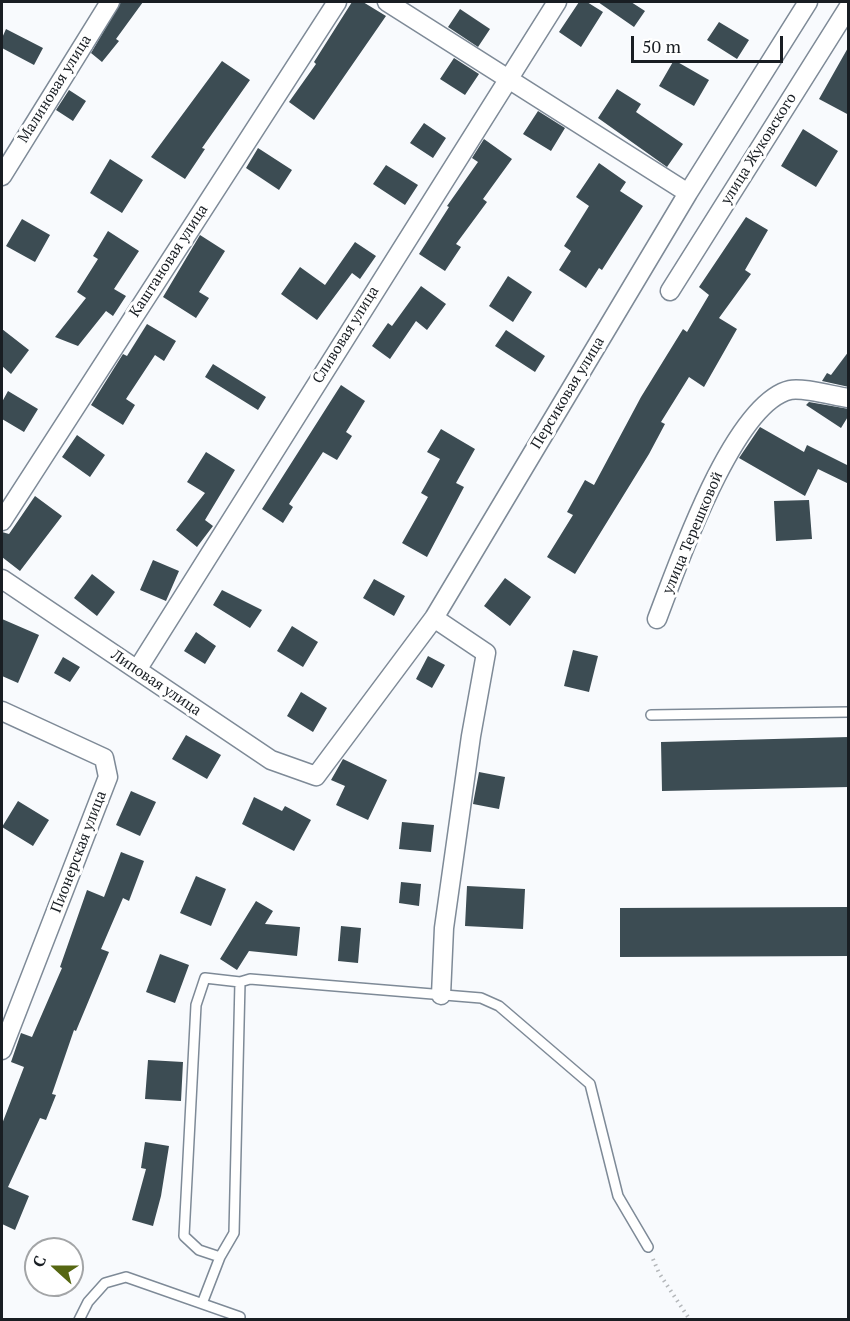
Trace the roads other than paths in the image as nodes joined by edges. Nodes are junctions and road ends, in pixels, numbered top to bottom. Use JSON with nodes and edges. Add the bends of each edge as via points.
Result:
{"nodes":[{"id":1,"x":110,"y":2,"type":"edge"},
{"id":2,"x":337,"y":2,"type":"edge"},
{"id":3,"x":387,"y":2,"type":"edge"},
{"id":4,"x":556,"y":2,"type":"edge"},
{"id":5,"x":808,"y":2,"type":"edge"},
{"id":6,"x":849,"y":8,"type":"edge"},
{"id":7,"x":506,"y":78,"type":"junction"},
{"id":8,"x":2,"y":176,"type":"edge"},
{"id":9,"x":688,"y":193,"type":"junction"},
{"id":10,"x":670,"y":291,"type":"dead end"},
{"id":11,"x":849,"y":398,"type":"edge"},
{"id":12,"x":2,"y":521,"type":"edge"},
{"id":13,"x":2,"y":579,"type":"edge"},
{"id":14,"x":434,"y":618,"type":"junction"},
{"id":15,"x":657,"y":619,"type":"dead end"},
{"id":16,"x":137,"y":670,"type":"junction"},
{"id":17,"x":2,"y":711,"type":"edge"},
{"id":18,"x":849,"y":712,"type":"edge"},
{"id":19,"x":651,"y":715,"type":"dead end"},
{"id":20,"x":316,"y":776,"type":"joint"},
{"id":21,"x":240,"y":982,"type":"junction"},
{"id":22,"x":441,"y":995,"type":"junction"},
{"id":23,"x":2,"y":1050,"type":"edge"},
{"id":24,"x":648,"y":1247,"type":"road end"},
{"id":25,"x":220,"y":1257,"type":"junction"},
{"id":26,"x":203,"y":1301,"type":"junction"},
{"id":27,"x":240,"y":1317,"type":"dead end"},
{"id":28,"x":79,"y":1320,"type":"edge"}],
"edges":[{"from":1,"to":8,"type":"street","name":"Малиновая улица"},
{"from":2,"to":12,"type":"street","name":"Каштановая улица"},
{"from":3,"to":7,"type":"street"},
{"from":4,"to":7,"type":"street","name":"Сливовая улица"},
{"from":5,"to":9,"type":"street","name":"Персиковая улица"},
{"from":6,"to":10,"type":"street","name":"улица Жуковского"},
{"from":7,"to":9,"type":"street"},
{"from":7,"to":16,"type":"street","name":"Сливовая улица"},
{"from":9,"to":14,"type":"street","name":"Персиковая улица"},
{"from":11,"to":15,"type":"street","name":"улица Терешковой","via":[[791,389],[773,398],[735,441],[704,500]]},
{"from":13,"to":16,"type":"street","name":"Липовая улица"},
{"from":14,"to":20,"type":"street","name":"Персиковая улица"},
{"from":14,"to":22,"type":"street","via":[[486,653],[444,928]]},
{"from":16,"to":20,"type":"street","name":"Липовая улица","via":[[271,760]]},
{"from":17,"to":23,"type":"street","name":"Пионерская улица","via":[[104,758],[108,777]]},
{"from":18,"to":19,"type":"lane"},
{"from":21,"to":22,"type":"lane","via":[[250,979]]},
{"from":21,"to":25,"type":"lane","via":[[237,1194],[234,1233]]},
{"from":21,"to":25,"type":"lane","via":[[205,978],[196,1005],[191,1073],[184,1236],[199,1250]]},
{"from":22,"to":24,"type":"lane","via":[[482,998],[499,1006],[590,1084],[618,1196]]},
{"from":25,"to":26,"type":"lane"},
{"from":26,"to":27,"type":"lane"},
{"from":26,"to":28,"type":"lane","via":[[126,1276],[105,1282]]}]}
